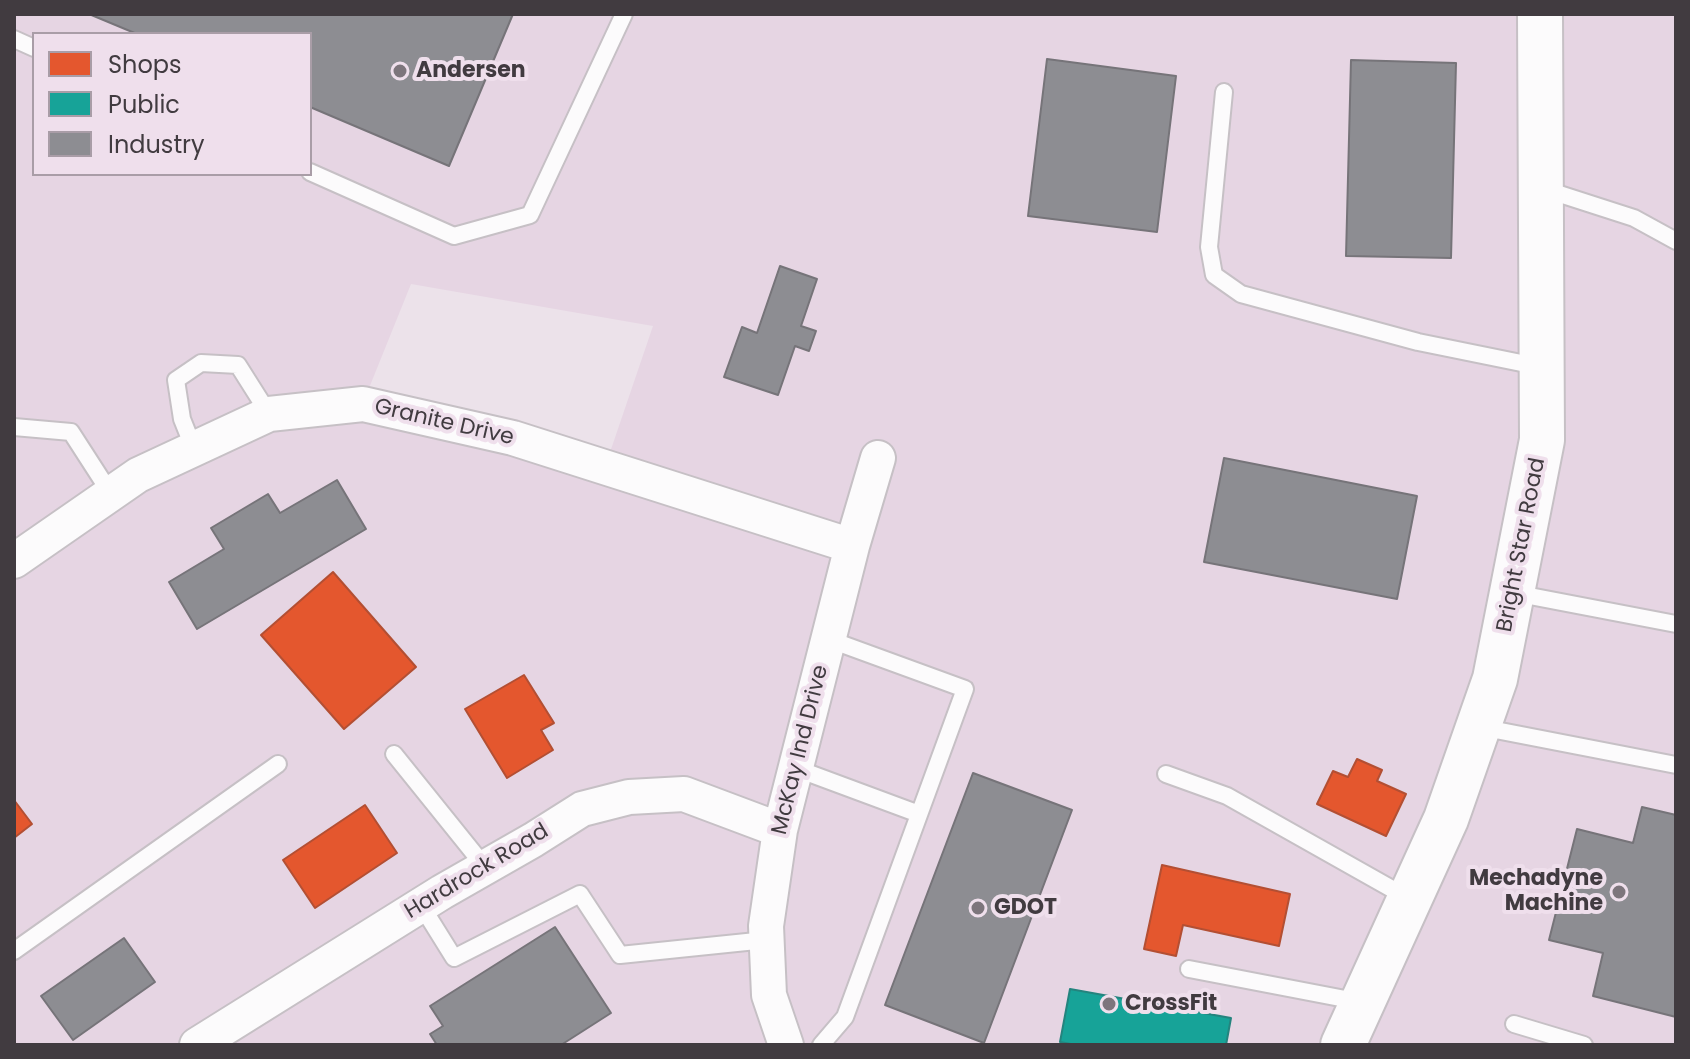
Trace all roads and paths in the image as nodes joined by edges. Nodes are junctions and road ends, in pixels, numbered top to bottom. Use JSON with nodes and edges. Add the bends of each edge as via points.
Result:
{"nodes":[{"id":1,"x":624,"y":14,"type":"edge"},
{"id":2,"x":1540,"y":14,"type":"edge"},
{"id":3,"x":1224,"y":92,"type":"dead end"},
{"id":4,"x":312,"y":173,"type":"edge"},
{"id":5,"x":1541,"y":188,"type":"junction"},
{"id":6,"x":1676,"y":241,"type":"edge"},
{"id":7,"x":1542,"y":368,"type":"junction"},
{"id":8,"x":269,"y":414,"type":"junction"},
{"id":9,"x":14,"y":427,"type":"edge"},
{"id":10,"x":194,"y":449,"type":"junction"},
{"id":11,"x":878,"y":458,"type":"dead end"},
{"id":12,"x":111,"y":494,"type":"junction"},
{"id":13,"x":852,"y":546,"type":"junction"},
{"id":14,"x":14,"y":561,"type":"edge"},
{"id":15,"x":1512,"y":593,"type":"junction"},
{"id":16,"x":1676,"y":624,"type":"edge"},
{"id":17,"x":828,"y":639,"type":"junction"},
{"id":18,"x":1479,"y":727,"type":"junction"},
{"id":19,"x":394,"y":754,"type":"dead end"},
{"id":20,"x":278,"y":764,"type":"dead end"},
{"id":21,"x":1676,"y":765,"type":"edge"},
{"id":22,"x":795,"y":768,"type":"junction"},
{"id":23,"x":1166,"y":774,"type":"dead end"},
{"id":24,"x":919,"y":814,"type":"junction"},
{"id":25,"x":780,"y":830,"type":"junction"},
{"id":26,"x":485,"y":867,"type":"junction"},
{"id":27,"x":1410,"y":899,"type":"junction"},
{"id":28,"x":421,"y":905,"type":"junction"},
{"id":29,"x":766,"y":940,"type":"junction"},
{"id":30,"x":14,"y":951,"type":"edge"},
{"id":31,"x":1189,"y":969,"type":"dead end"},
{"id":32,"x":1362,"y":1002,"type":"junction"},
{"id":33,"x":1514,"y":1024,"type":"dead end"},
{"id":34,"x":197,"y":1045,"type":"edge"},
{"id":35,"x":786,"y":1045,"type":"edge"},
{"id":36,"x":821,"y":1045,"type":"edge"},
{"id":37,"x":1343,"y":1045,"type":"edge"},
{"id":38,"x":1584,"y":1045,"type":"edge"}],
"edges":[{"from":1,"to":4,"type":"lane","via":[[530,215],[454,236]]},
{"from":2,"to":5,"type":"street","name":"Bright Star Road"},
{"from":3,"to":7,"type":"lane","via":[[1209,247],[1214,275],[1241,294],[1418,342]]},
{"from":5,"to":6,"type":"lane","via":[[1634,218]]},
{"from":5,"to":7,"type":"street","name":"Bright Star Road"},
{"from":7,"to":15,"type":"street","name":"Bright Star Road","via":[[1542,440]]},
{"from":8,"to":10,"type":"street","name":"Granite Drive"},
{"from":8,"to":10,"type":"lane","via":[[238,365],[201,363],[176,380],[182,419]]},
{"from":8,"to":13,"type":"street","name":"Granite Drive","via":[[363,404],[513,438]]},
{"from":9,"to":12,"type":"lane","via":[[71,432]]},
{"from":10,"to":12,"type":"street","name":"Granite Drive"},
{"from":11,"to":13,"type":"street","name":"McKay Ind Drive"},
{"from":12,"to":14,"type":"street","name":"Granite Drive"},
{"from":13,"to":17,"type":"street","name":"McKay Ind Drive"},
{"from":15,"to":16,"type":"lane"},
{"from":15,"to":18,"type":"street","name":"Bright Star Road","via":[[1495,679]]},
{"from":17,"to":22,"type":"street","name":"McKay Ind Drive"},
{"from":17,"to":24,"type":"lane","via":[[965,689]]},
{"from":18,"to":21,"type":"lane"},
{"from":18,"to":27,"type":"street","name":"Bright Star Road"},
{"from":19,"to":26,"type":"lane"},
{"from":20,"to":30,"type":"lane"},
{"from":22,"to":24,"type":"lane"},
{"from":22,"to":25,"type":"street","name":"McKay Ind Drive"},
{"from":23,"to":27,"type":"lane","via":[[1227,796]]},
{"from":24,"to":36,"type":"lane","via":[[845,1017]]},
{"from":25,"to":26,"type":"street","name":"Hardrock Road","via":[[684,794],[629,797],[582,809]]},
{"from":25,"to":29,"type":"street","name":"McKay Ind Drive"},
{"from":26,"to":28,"type":"street","name":"Hardrock Road"},
{"from":27,"to":32,"type":"street","name":"Bright Star Road"},
{"from":28,"to":29,"type":"lane","via":[[454,958],[580,894],[620,955]]},
{"from":28,"to":34,"type":"street","name":"Hardrock Road"},
{"from":29,"to":35,"type":"street","name":"McKay Ind Drive","via":[[769,995]]},
{"from":31,"to":32,"type":"lane"},
{"from":32,"to":37,"type":"street","name":"Bright Star Road"},
{"from":33,"to":38,"type":"lane"}]}
